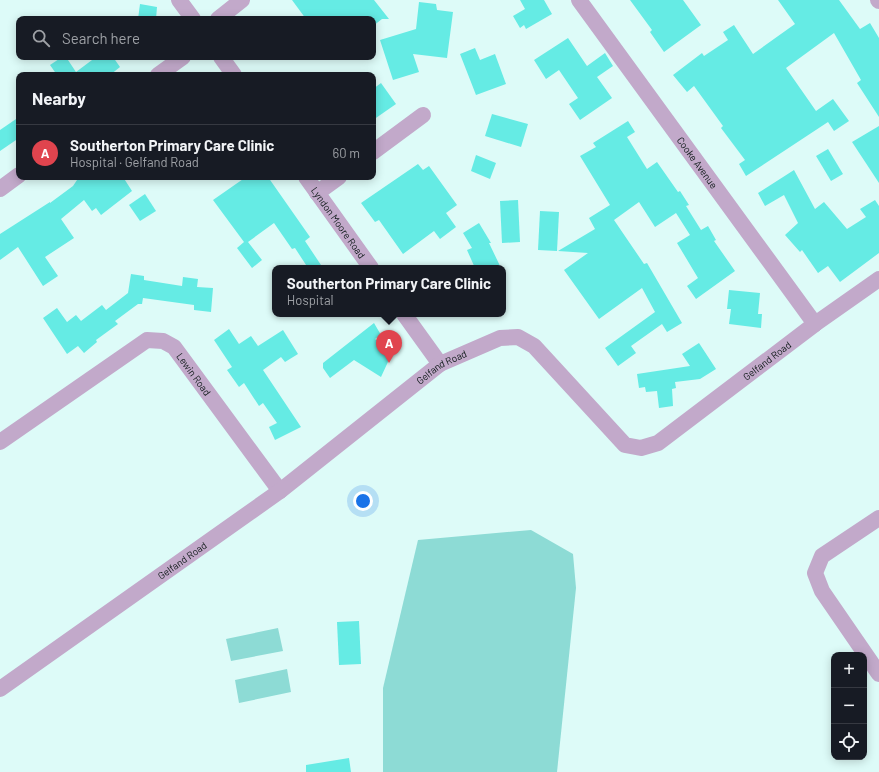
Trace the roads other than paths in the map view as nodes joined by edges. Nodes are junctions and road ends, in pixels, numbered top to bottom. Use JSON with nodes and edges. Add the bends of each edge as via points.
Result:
{"nodes":[{"id":1,"x":180,"y":0,"type":"edge"},
{"id":2,"x":242,"y":0,"type":"edge"},
{"id":3,"x":579,"y":0,"type":"edge"},
{"id":4,"x":191,"y":16,"type":"edge"},
{"id":5,"x":222,"y":16,"type":"edge"},
{"id":6,"x":179,"y":60,"type":"edge"},
{"id":7,"x":223,"y":60,"type":"edge"},
{"id":8,"x":162,"y":72,"type":"edge"},
{"id":9,"x":232,"y":72,"type":"edge"},
{"id":10,"x":423,"y":115,"type":"dead end"},
{"id":11,"x":376,"y":150,"type":"edge"},
{"id":12,"x":16,"y":177,"type":"edge"},
{"id":13,"x":308,"y":180,"type":"edge"},
{"id":14,"x":335,"y":180,"type":"edge"},
{"id":15,"x":0,"y":188,"type":"edge"},
{"id":16,"x":317,"y":193,"type":"junction"},
{"id":17,"x":369,"y":265,"type":"edge"},
{"id":18,"x":879,"y":279,"type":"edge"},
{"id":19,"x":406,"y":317,"type":"edge"},
{"id":20,"x":815,"y":324,"type":"junction"},
{"id":21,"x":440,"y":364,"type":"junction"},
{"id":22,"x":0,"y":442,"type":"edge"},
{"id":23,"x":280,"y":491,"type":"junction"},
{"id":24,"x":879,"y":518,"type":"edge"},
{"id":25,"x":879,"y":674,"type":"edge"},
{"id":26,"x":0,"y":690,"type":"edge"}],
"edges":[{"from":1,"to":4,"type":"street"},
{"from":2,"to":5,"type":"street"},
{"from":3,"to":20,"type":"street","name":"Cooke Avenue"},
{"from":6,"to":8,"type":"street"},
{"from":7,"to":9,"type":"street"},
{"from":10,"to":11,"type":"street"},
{"from":12,"to":15,"type":"street"},
{"from":13,"to":16,"type":"street","name":"Lyndon Moore Road"},
{"from":14,"to":16,"type":"street"},
{"from":16,"to":17,"type":"street","name":"Lyndon Moore Road"},
{"from":18,"to":20,"type":"street","name":"Gelfand Road"},
{"from":19,"to":21,"type":"street"},
{"from":20,"to":21,"type":"street","name":"Gelfand Road","via":[[658,443],[641,448],[625,445],[534,346],[518,337],[500,338]]},
{"from":21,"to":23,"type":"street","name":"Gelfand Road"},
{"from":22,"to":23,"type":"street","name":"Lewin Road","via":[[147,340],[163,341],[174,347]]},
{"from":23,"to":26,"type":"street","name":"Gelfand Road"},
{"from":24,"to":25,"type":"street","via":[[822,556],[815,573],[822,591]]}]}
